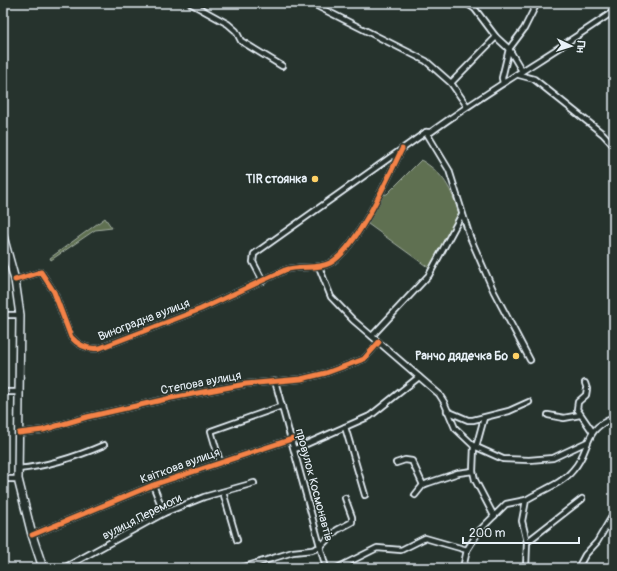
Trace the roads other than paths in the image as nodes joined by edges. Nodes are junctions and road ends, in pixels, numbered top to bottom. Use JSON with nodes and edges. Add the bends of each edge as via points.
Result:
{"nodes":[{"id":1,"x":5,"y":3,"type":"edge"},
{"id":2,"x":190,"y":3,"type":"edge"},
{"id":3,"x":311,"y":3,"type":"edge"},
{"id":4,"x":466,"y":3,"type":"edge"},
{"id":5,"x":537,"y":3,"type":"edge"},
{"id":6,"x":3,"y":7,"type":"edge"},
{"id":7,"x":614,"y":11,"type":"edge"},
{"id":8,"x":496,"y":37,"type":"junction"},
{"id":9,"x":509,"y":49,"type":"junction"},
{"id":10,"x":282,"y":66,"type":"dead end"},
{"id":11,"x":520,"y":73,"type":"junction"},
{"id":12,"x":503,"y":83,"type":"junction"},
{"id":13,"x":451,"y":84,"type":"junction"},
{"id":14,"x":467,"y":106,"type":"junction"},
{"id":15,"x":426,"y":132,"type":"junction"},
{"id":16,"x":614,"y":146,"type":"edge"},
{"id":17,"x":402,"y":149,"type":"junction"},
{"id":18,"x":462,"y":214,"type":"junction"},
{"id":19,"x":3,"y":236,"type":"edge"},
{"id":20,"x":5,"y":248,"type":"edge"},
{"id":21,"x":319,"y":267,"type":"junction"},
{"id":22,"x":15,"y":280,"type":"junction"},
{"id":23,"x":263,"y":281,"type":"junction"},
{"id":24,"x":3,"y":315,"type":"edge"},
{"id":25,"x":20,"y":315,"type":"junction"},
{"id":26,"x":372,"y":336,"type":"junction"},
{"id":27,"x":379,"y":342,"type":"junction"},
{"id":28,"x":530,"y":360,"type":"dead end"},
{"id":29,"x":419,"y":376,"type":"junction"},
{"id":30,"x":275,"y":381,"type":"junction"},
{"id":31,"x":585,"y":383,"type":"dead end"},
{"id":32,"x":3,"y":392,"type":"edge"},
{"id":33,"x":20,"y":392,"type":"junction"},
{"id":34,"x":529,"y":402,"type":"dead end"},
{"id":35,"x":282,"y":406,"type":"junction"},
{"id":36,"x":447,"y":411,"type":"junction"},
{"id":37,"x":548,"y":415,"type":"dead end"},
{"id":38,"x":580,"y":416,"type":"junction"},
{"id":39,"x":484,"y":418,"type":"junction"},
{"id":40,"x":614,"y":418,"type":"edge"},
{"id":41,"x":345,"y":427,"type":"junction"},
{"id":42,"x":592,"y":431,"type":"junction"},
{"id":43,"x":19,"y":433,"type":"junction"},
{"id":44,"x":292,"y":439,"type":"junction"},
{"id":45,"x":588,"y":442,"type":"junction"},
{"id":46,"x":104,"y":445,"type":"dead end"},
{"id":47,"x":475,"y":447,"type":"junction"},
{"id":48,"x":295,"y":450,"type":"junction"},
{"id":49,"x":220,"y":462,"type":"junction"},
{"id":50,"x":396,"y":463,"type":"dead end"},
{"id":51,"x":18,"y":469,"type":"junction"},
{"id":52,"x":473,"y":471,"type":"junction"},
{"id":53,"x":3,"y":479,"type":"edge"},
{"id":54,"x":18,"y":479,"type":"junction"},
{"id":55,"x":254,"y":483,"type":"dead end"},
{"id":56,"x":153,"y":485,"type":"junction"},
{"id":57,"x":423,"y":485,"type":"junction"},
{"id":58,"x":223,"y":492,"type":"junction"},
{"id":59,"x":365,"y":495,"type":"dead end"},
{"id":60,"x":416,"y":495,"type":"dead end"},
{"id":61,"x":345,"y":498,"type":"dead end"},
{"id":62,"x":582,"y":499,"type":"dead end"},
{"id":63,"x":526,"y":500,"type":"junction"},
{"id":64,"x":164,"y":513,"type":"junction"},
{"id":65,"x":614,"y":514,"type":"edge"},
{"id":66,"x":494,"y":516,"type":"junction"},
{"id":67,"x":32,"y":536,"type":"junction"},
{"id":68,"x":237,"y":540,"type":"dead end"},
{"id":69,"x":527,"y":542,"type":"junction"},
{"id":70,"x":320,"y":547,"type":"junction"},
{"id":71,"x":467,"y":550,"type":"junction"},
{"id":72,"x":252,"y":564,"type":"junction"},
{"id":73,"x":43,"y":568,"type":"edge"},
{"id":74,"x":64,"y":568,"type":"edge"},
{"id":75,"x":241,"y":568,"type":"edge"},
{"id":76,"x":259,"y":568,"type":"edge"},
{"id":77,"x":326,"y":568,"type":"edge"},
{"id":78,"x":337,"y":568,"type":"edge"},
{"id":79,"x":463,"y":568,"type":"edge"},
{"id":80,"x":526,"y":568,"type":"edge"},
{"id":81,"x":578,"y":568,"type":"edge"}],
"edges":[{"from":1,"to":6,"type":"street"},
{"from":2,"to":10,"type":"street","via":[[228,24],[236,31],[240,41]]},
{"from":3,"to":13,"type":"street","via":[[426,61]]},
{"from":4,"to":8,"type":"street","via":[[478,12]]},
{"from":5,"to":9,"type":"street","via":[[524,29]]},
{"from":7,"to":11,"type":"street"},
{"from":8,"to":9,"type":"street"},
{"from":8,"to":13,"type":"street"},
{"from":9,"to":11,"type":"street"},
{"from":9,"to":12,"type":"street"},
{"from":11,"to":12,"type":"street"},
{"from":11,"to":16,"type":"street","via":[[534,79],[603,134]]},
{"from":12,"to":14,"type":"street"},
{"from":13,"to":14,"type":"street"},
{"from":14,"to":15,"type":"street","via":[[431,132]]},
{"from":15,"to":17,"type":"street"},
{"from":15,"to":18,"type":"street","via":[[449,170]]},
{"from":17,"to":21,"type":"street","via":[[362,226],[336,258]]},
{"from":17,"to":23,"type":"street","via":[[254,254],[252,262]]},
{"from":18,"to":26,"type":"street","via":[[429,275]]},
{"from":18,"to":28,"type":"street","via":[[494,292]]},
{"from":19,"to":20,"type":"highway"},
{"from":20,"to":22,"type":"highway"},
{"from":21,"to":23,"type":"street","name":"Виноградна вулиця","via":[[291,268]]},
{"from":21,"to":26,"type":"street","via":[[331,297]]},
{"from":22,"to":23,"type":"street","name":"Виноградна вулиця","via":[[41,272],[54,292],[71,337],[81,346],[94,349],[108,346],[201,309]]},
{"from":22,"to":25,"type":"highway"},
{"from":24,"to":25,"type":"street"},
{"from":25,"to":33,"type":"highway"},
{"from":26,"to":27,"type":"street"},
{"from":27,"to":29,"type":"street"},
{"from":27,"to":30,"type":"street","name":"Степова вулиця","via":[[373,351],[359,362],[320,374]]},
{"from":29,"to":36,"type":"street","via":[[442,398]]},
{"from":29,"to":41,"type":"street","via":[[374,414]]},
{"from":30,"to":35,"type":"street","name":"провулок Космонавтів"},
{"from":30,"to":43,"type":"street","name":"Степова вулиця","via":[[171,398],[43,430]]},
{"from":31,"to":38,"type":"street","via":[[586,395],[577,406]]},
{"from":32,"to":33,"type":"street"},
{"from":33,"to":43,"type":"highway"},
{"from":34,"to":39,"type":"street"},
{"from":35,"to":44,"type":"street","name":"провулок Космонавтів"},
{"from":35,"to":49,"type":"street","via":[[211,431]]},
{"from":36,"to":39,"type":"street","via":[[468,420]]},
{"from":36,"to":47,"type":"street","via":[[455,428]]},
{"from":37,"to":38,"type":"street","via":[[564,418]]},
{"from":38,"to":42,"type":"street"},
{"from":39,"to":47,"type":"street"},
{"from":40,"to":42,"type":"street"},
{"from":41,"to":48,"type":"street"},
{"from":41,"to":59,"type":"street"},
{"from":42,"to":45,"type":"street"},
{"from":43,"to":51,"type":"highway"},
{"from":44,"to":48,"type":"street","name":"провулок Космонавтів"},
{"from":44,"to":49,"type":"street","name":"Квіткова вулиця"},
{"from":45,"to":47,"type":"street","via":[[553,458],[529,460],[503,459]]},
{"from":45,"to":63,"type":"street","via":[[578,463],[569,474]]},
{"from":46,"to":51,"type":"street","via":[[67,460]]},
{"from":47,"to":52,"type":"street"},
{"from":48,"to":70,"type":"street","name":"провулок Космонавтів"},
{"from":49,"to":56,"type":"street","name":"Квіткова вулиця"},
{"from":50,"to":57,"type":"street","via":[[412,461]]},
{"from":51,"to":54,"type":"highway"},
{"from":52,"to":57,"type":"street","via":[[458,473]]},
{"from":52,"to":66,"type":"street","via":[[479,489]]},
{"from":53,"to":54,"type":"street"},
{"from":54,"to":67,"type":"highway"},
{"from":55,"to":58,"type":"street","name":"вулиця Перемоги"},
{"from":56,"to":64,"type":"street"},
{"from":56,"to":67,"type":"street","name":"Квіткова вулиця"},
{"from":57,"to":60,"type":"street"},
{"from":58,"to":64,"type":"street","name":"вулиця Перемоги"},
{"from":58,"to":68,"type":"street"},
{"from":61,"to":70,"type":"street","via":[[352,522],[337,530]]},
{"from":62,"to":69,"type":"street"},
{"from":63,"to":66,"type":"street","via":[[508,503]]},
{"from":63,"to":69,"type":"street","via":[[522,521]]},
{"from":64,"to":74,"type":"street","name":"вулиця Перемоги"},
{"from":65,"to":81,"type":"street"},
{"from":66,"to":71,"type":"street"},
{"from":67,"to":73,"type":"highway"},
{"from":69,"to":80,"type":"street"},
{"from":70,"to":72,"type":"street"},
{"from":70,"to":77,"type":"street","name":"провулок Космонавтів"},
{"from":71,"to":78,"type":"street","via":[[425,538],[401,550],[377,548]]},
{"from":71,"to":79,"type":"street"},
{"from":72,"to":75,"type":"street"},
{"from":72,"to":76,"type":"street"}]}
